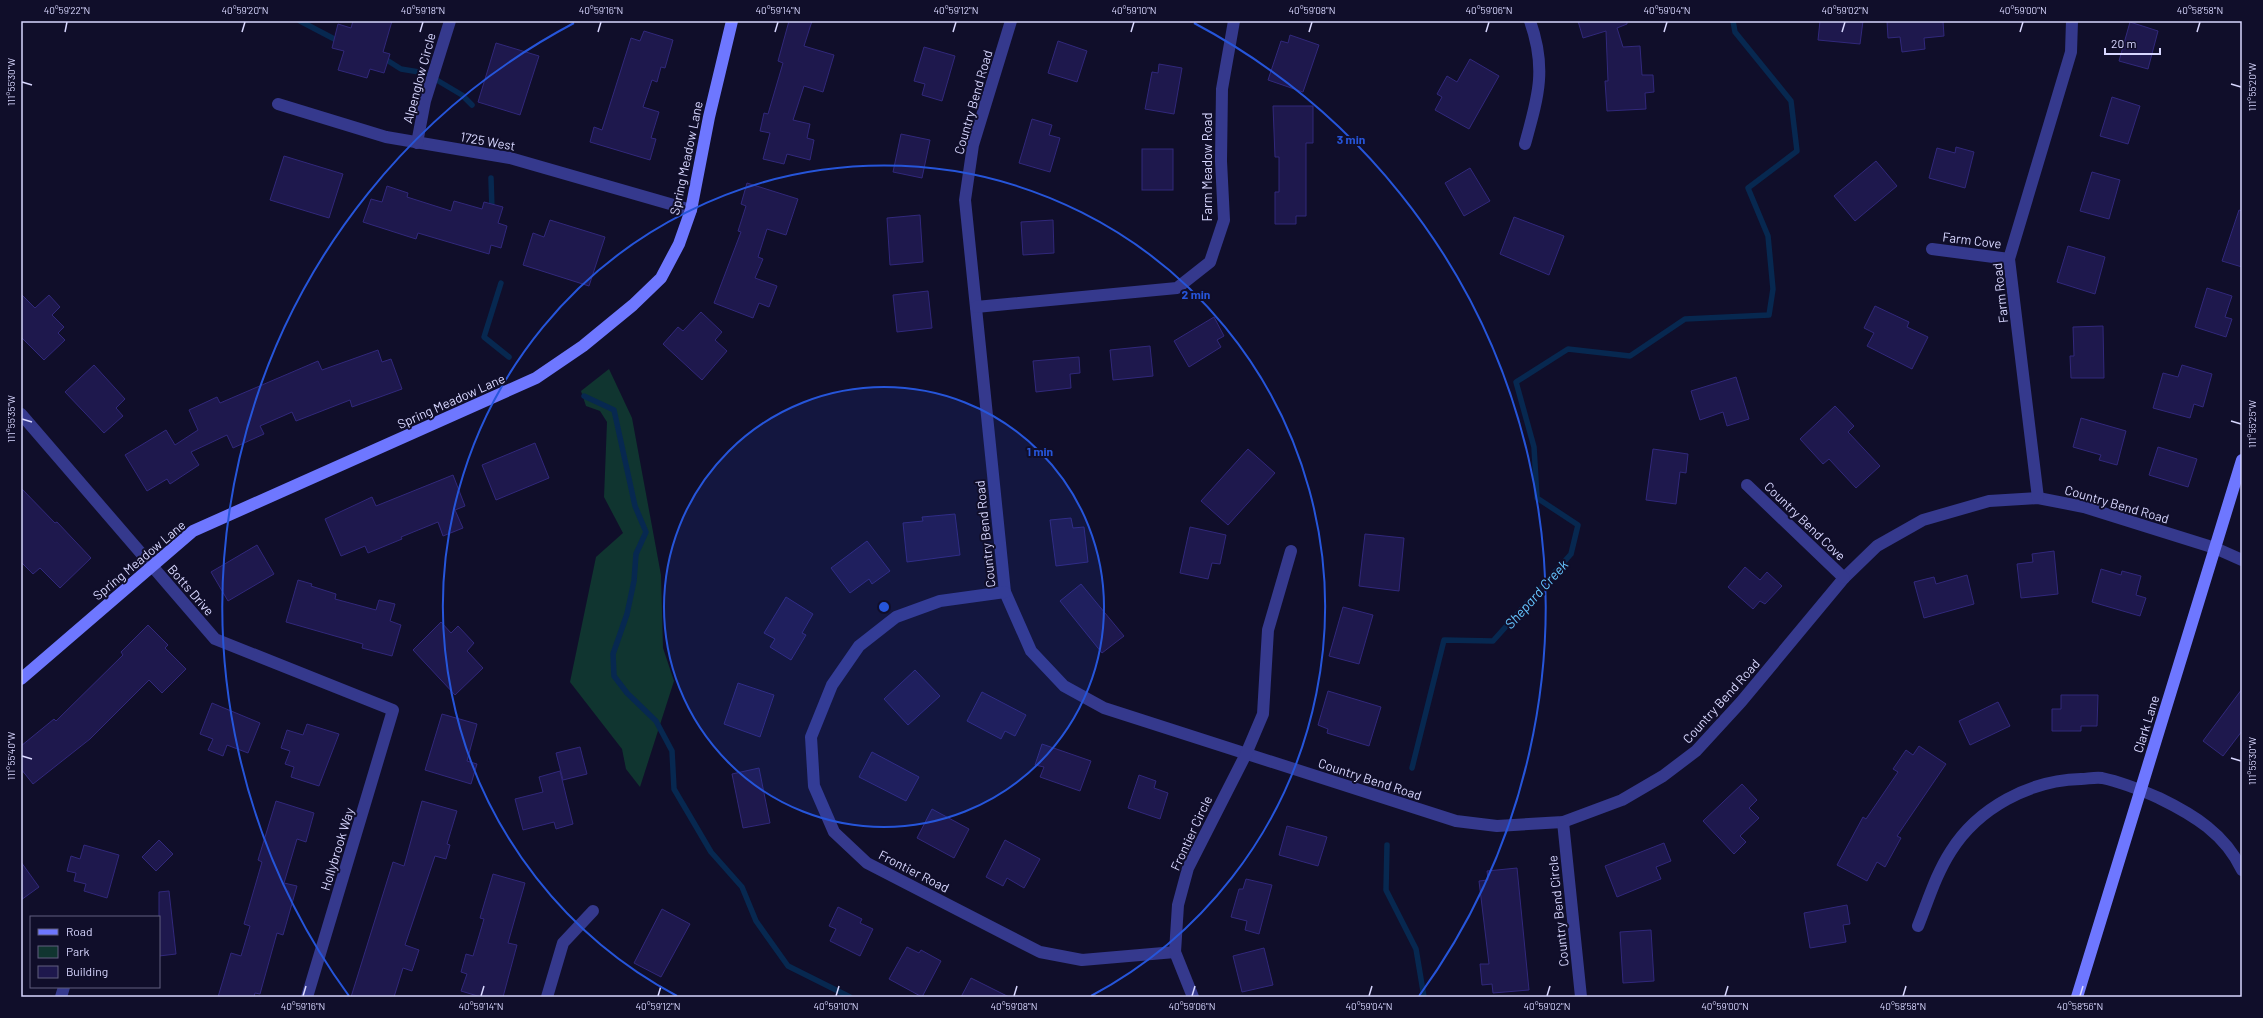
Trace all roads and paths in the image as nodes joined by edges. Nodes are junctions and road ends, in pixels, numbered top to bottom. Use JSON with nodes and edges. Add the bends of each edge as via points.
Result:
{"nodes":[{"id":1,"x":450,"y":21,"type":"edge"},
{"id":2,"x":732,"y":21,"type":"edge"},
{"id":3,"x":1011,"y":21,"type":"edge"},
{"id":4,"x":1234,"y":21,"type":"edge"},
{"id":5,"x":1530,"y":21,"type":"edge"},
{"id":6,"x":2072,"y":21,"type":"edge"},
{"id":7,"x":278,"y":104,"type":"dead end"},
{"id":8,"x":417,"y":143,"type":"junction"},
{"id":9,"x":1526,"y":144,"type":"dead end"},
{"id":10,"x":691,"y":210,"type":"junction"},
{"id":11,"x":1932,"y":249,"type":"dead end"},
{"id":12,"x":2009,"y":259,"type":"junction"},
{"id":13,"x":976,"y":307,"type":"junction"},
{"id":14,"x":21,"y":414,"type":"edge"},
{"id":15,"x":2242,"y":460,"type":"edge"},
{"id":16,"x":1747,"y":485,"type":"dead end"},
{"id":17,"x":2038,"y":498,"type":"junction"},
{"id":18,"x":2215,"y":548,"type":"junction"},
{"id":19,"x":1291,"y":551,"type":"dead end"},
{"id":20,"x":2242,"y":560,"type":"edge"},
{"id":21,"x":152,"y":566,"type":"junction"},
{"id":22,"x":1844,"y":578,"type":"junction"},
{"id":23,"x":1005,"y":592,"type":"junction"},
{"id":24,"x":21,"y":679,"type":"edge"},
{"id":25,"x":393,"y":710,"type":"joint"},
{"id":26,"x":1246,"y":754,"type":"junction"},
{"id":27,"x":2141,"y":790,"type":"junction"},
{"id":28,"x":1563,"y":822,"type":"junction"},
{"id":29,"x":2242,"y":870,"type":"edge"},
{"id":30,"x":593,"y":910,"type":"dead end"},
{"id":31,"x":1918,"y":926,"type":"dead end"},
{"id":32,"x":1175,"y":952,"type":"junction"},
{"id":33,"x":307,"y":997,"type":"edge"},
{"id":34,"x":547,"y":997,"type":"edge"},
{"id":35,"x":1193,"y":997,"type":"edge"},
{"id":36,"x":1581,"y":997,"type":"edge"},
{"id":37,"x":2077,"y":997,"type":"edge"}],
"edges":[{"from":1,"to":8,"type":"street","name":"Alpenglow Circle","via":[[425,101]]},
{"from":2,"to":10,"type":"street","name":"Spring Meadow Lane","via":[[709,117]]},
{"from":3,"to":13,"type":"street","name":"Country Bend Road","via":[[973,145],[965,200]]},
{"from":4,"to":13,"type":"street","name":"Farm Meadow Road","via":[[1222,89],[1221,161],[1224,220],[1210,262],[1177,288]]},
{"from":5,"to":9,"type":"street","via":[[1538,44],[1540,88]]},
{"from":6,"to":12,"type":"street","name":"Farm Road","via":[[2071,52]]},
{"from":7,"to":8,"type":"street","name":"1725 West","via":[[386,137]]},
{"from":8,"to":10,"type":"street","name":"1725 West","via":[[510,158]]},
{"from":10,"to":21,"type":"street","name":"Spring Meadow Lane","via":[[661,278],[583,346],[536,378],[193,531]]},
{"from":11,"to":12,"type":"street","name":"Farm Cove"},
{"from":12,"to":17,"type":"street","name":"Farm Road"},
{"from":13,"to":23,"type":"street","name":"Country Bend Road"},
{"from":14,"to":21,"type":"street","name":"Botts Drive"},
{"from":15,"to":18,"type":"street","name":"Clark Lane"},
{"from":16,"to":22,"type":"street","name":"Country Bend Cove"},
{"from":17,"to":18,"type":"street","name":"Country Bend Road","via":[[2084,507]]},
{"from":17,"to":22,"type":"street","name":"Country Bend Road","via":[[1989,501],[1923,520],[1878,546]]},
{"from":18,"to":20,"type":"street","name":"Country Bend Road"},
{"from":18,"to":27,"type":"street","name":"Clark Lane"},
{"from":19,"to":26,"type":"street","name":"Frontier Circle","via":[[1268,630],[1263,714]]},
{"from":21,"to":24,"type":"street","name":"Spring Meadow Lane"},
{"from":21,"to":25,"type":"street","name":"Botts Drive","via":[[215,639]]},
{"from":22,"to":28,"type":"street","name":"Country Bend Road","via":[[1741,702],[1696,751],[1663,776],[1622,800]]},
{"from":23,"to":26,"type":"street","name":"Country Bend Road","via":[[1031,651],[1064,686],[1104,708]]},
{"from":23,"to":32,"type":"street","name":"Frontier Road","via":[[940,601],[896,617],[859,646],[832,685],[810,737],[814,786],[834,832],[867,863],[1040,952],[1082,960]]},
{"from":25,"to":33,"type":"street","name":"Hollybrook Way"},
{"from":26,"to":28,"type":"street","name":"Country Bend Road","via":[[1456,821],[1497,826]]},
{"from":26,"to":32,"type":"street","name":"Frontier Circle","via":[[1188,868],[1178,905]]},
{"from":27,"to":29,"type":"street","via":[[2186,811],[2218,835],[2235,856]]},
{"from":27,"to":31,"type":"street","via":[[2101,778],[2065,779],[2032,787],[2002,802],[1974,823],[1951,851],[1936,880]]},
{"from":27,"to":37,"type":"street","name":"Clark Lane"},
{"from":28,"to":36,"type":"street","name":"Country Bend Circle"},
{"from":30,"to":34,"type":"street","via":[[563,943]]},
{"from":32,"to":35,"type":"street","name":"Frontier Circle"}]}
